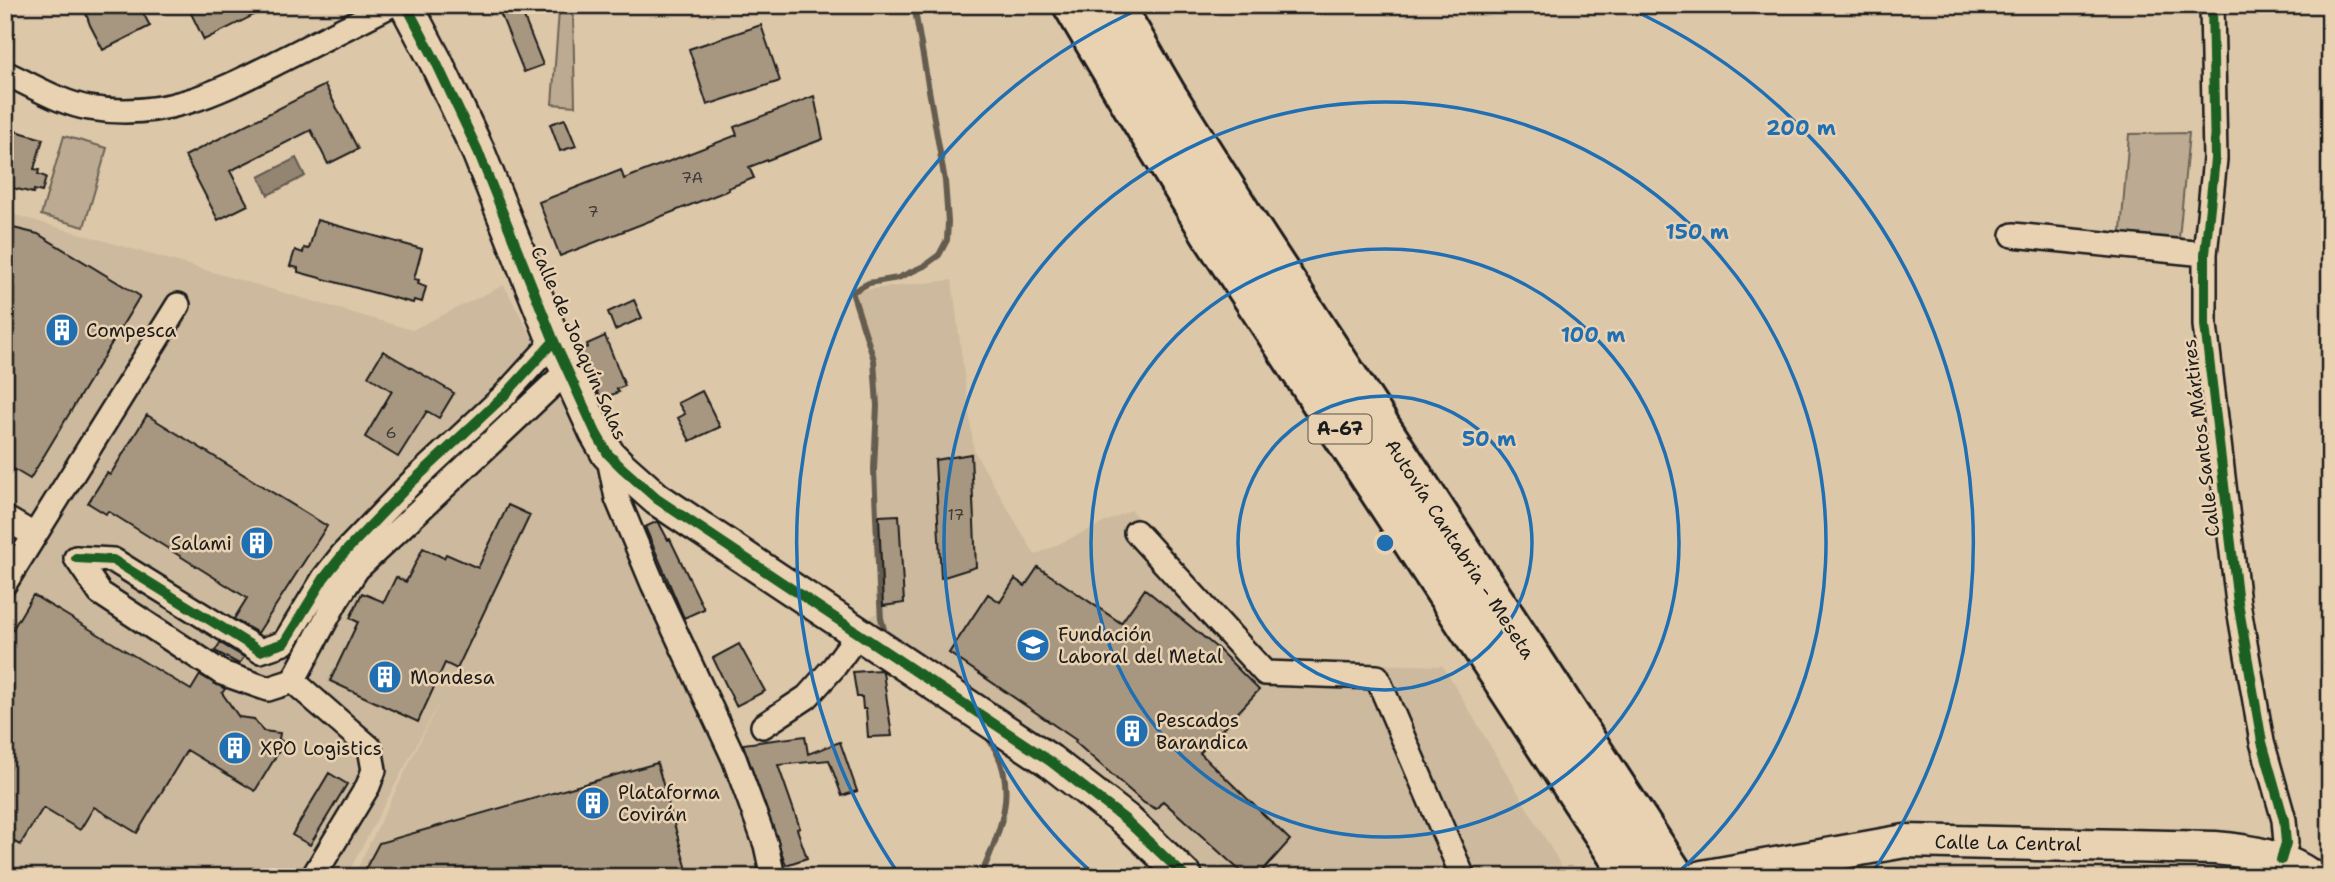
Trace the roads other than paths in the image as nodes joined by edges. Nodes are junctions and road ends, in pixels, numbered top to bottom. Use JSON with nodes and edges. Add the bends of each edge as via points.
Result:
{"nodes":[{"id":1,"x":391,"y":5,"type":"edge"},
{"id":2,"x":406,"y":5,"type":"edge"},
{"id":3,"x":1073,"y":5,"type":"edge"},
{"id":4,"x":1114,"y":5,"type":"edge"},
{"id":5,"x":1128,"y":5,"type":"edge"},
{"id":6,"x":2212,"y":5,"type":"edge"},
{"id":7,"x":5,"y":73,"type":"edge"},
{"id":8,"x":1167,"y":96,"type":"junction"},
{"id":9,"x":2013,"y":235,"type":"dead end"},
{"id":10,"x":2205,"y":254,"type":"junction"},
{"id":11,"x":178,"y":305,"type":"dead end"},
{"id":12,"x":554,"y":341,"type":"junction"},
{"id":13,"x":568,"y":370,"type":"junction"},
{"id":14,"x":608,"y":454,"type":"junction"},
{"id":15,"x":5,"y":518,"type":"edge"},
{"id":16,"x":1136,"y":533,"type":"dead end"},
{"id":17,"x":34,"y":535,"type":"junction"},
{"id":18,"x":5,"y":583,"type":"edge"},
{"id":19,"x":858,"y":634,"type":"junction"},
{"id":20,"x":293,"y":681,"type":"junction"},
{"id":21,"x":762,"y":726,"type":"dead end"},
{"id":22,"x":2281,"y":860,"type":"junction"},
{"id":23,"x":1623,"y":862,"type":"edge"},
{"id":24,"x":313,"y":877,"type":"edge"},
{"id":25,"x":773,"y":877,"type":"edge"},
{"id":26,"x":1186,"y":877,"type":"edge"},
{"id":27,"x":1463,"y":877,"type":"edge"},
{"id":28,"x":1675,"y":877,"type":"edge"},
{"id":29,"x":1702,"y":877,"type":"edge"},
{"id":30,"x":2312,"y":877,"type":"edge"}],
"edges":[{"from":1,"to":7,"type":"street","via":[[215,93],[175,106],[137,111],[89,108]]},
{"from":2,"to":12,"type":"street","name":"Calle de Joaquín Salas","via":[[478,151]]},
{"from":3,"to":23,"type":"highway","name":"Autovía Cantabria - Meseta","number":"A-67","via":[[1214,238]]},
{"from":4,"to":8,"type":"highway","name":"Autovía Cantabria - Meseta","number":"A-67"},
{"from":5,"to":8,"type":"highway"},
{"from":6,"to":10,"type":"street","name":"Calle Santos Mártires","via":[[2215,159]]},
{"from":8,"to":28,"type":"highway","name":"Autovía Cantabria - Meseta","number":"A-67"},
{"from":9,"to":10,"type":"street"},
{"from":10,"to":22,"type":"street","name":"Calle Santos Mártires","via":[[2207,338],[2238,603],[2262,742],[2284,820],[2286,843]]},
{"from":11,"to":17,"type":"street"},
{"from":12,"to":13,"type":"street","name":"Calle de Joaquín Salas"},
{"from":12,"to":20,"type":"street","via":[[343,554],[284,643],[260,651],[113,559],[76,558],[100,593],[222,673],[268,689]]},
{"from":13,"to":14,"type":"street","name":"Calle de Joaquín Salas"},
{"from":13,"to":20,"type":"street","via":[[357,569]]},
{"from":14,"to":19,"type":"street","name":"Calle de Joaquín Salas","via":[[657,499]]},
{"from":14,"to":25,"type":"street","name":"Calle de Joaquín Salas","via":[[617,498],[734,758]]},
{"from":15,"to":17,"type":"street"},
{"from":16,"to":27,"type":"street","via":[[1265,673],[1377,677]]},
{"from":17,"to":18,"type":"street"},
{"from":19,"to":21,"type":"street","via":[[807,696]]},
{"from":19,"to":26,"type":"street","name":"Calle de Joaquín Salas","via":[[1050,761],[1126,820]]},
{"from":20,"to":24,"type":"street","via":[[370,748],[374,770]]},
{"from":22,"to":29,"type":"street","name":"Calle La Central","via":[[2215,848],[1905,841]]},
{"from":22,"to":30,"type":"street","name":"Calle La Central"}]}
